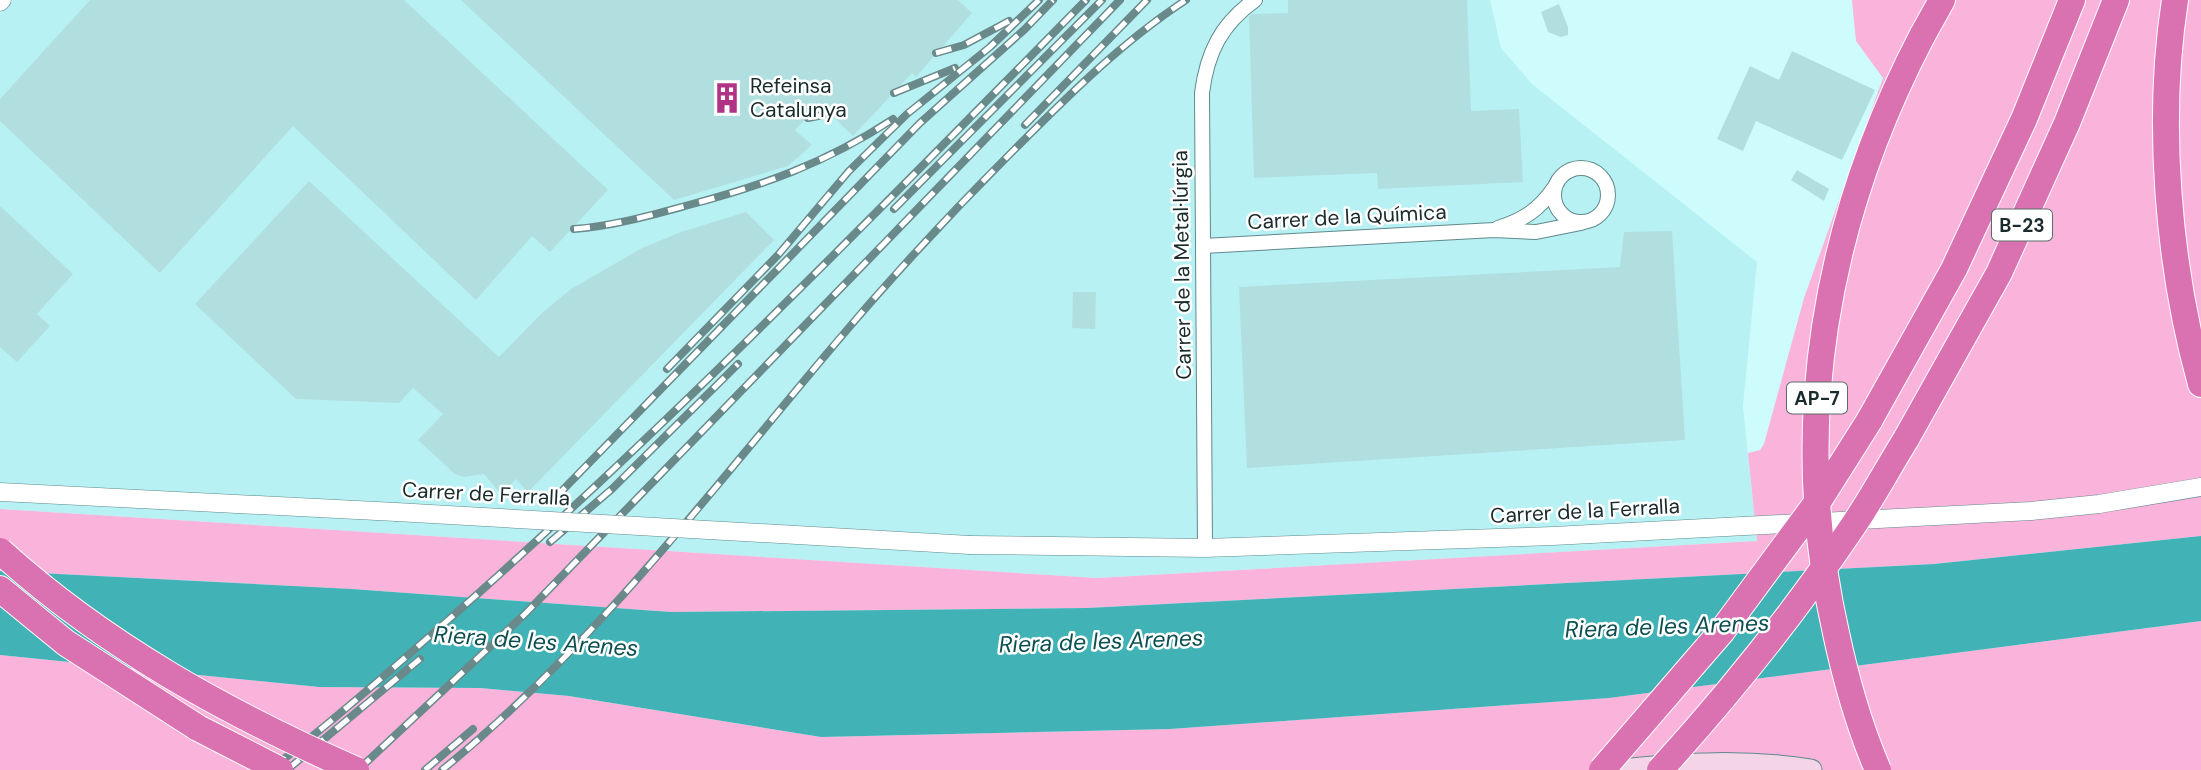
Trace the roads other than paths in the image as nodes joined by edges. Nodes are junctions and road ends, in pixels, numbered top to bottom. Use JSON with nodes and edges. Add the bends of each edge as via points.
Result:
{"nodes":[{"id":1,"x":1255,"y":0,"type":"edge"},
{"id":2,"x":1942,"y":0,"type":"edge"},
{"id":3,"x":2072,"y":0,"type":"edge"},
{"id":4,"x":2116,"y":0,"type":"edge"},
{"id":5,"x":2175,"y":0,"type":"edge"},
{"id":6,"x":1555,"y":187,"type":"junction"},
{"id":7,"x":1581,"y":223,"type":"junction"},
{"id":8,"x":1494,"y":230,"type":"junction"},
{"id":9,"x":1203,"y":246,"type":"junction"},
{"id":10,"x":2201,"y":384,"type":"edge"},
{"id":11,"x":2201,"y":488,"type":"edge"},
{"id":12,"x":0,"y":492,"type":"edge"},
{"id":13,"x":970,"y":545,"type":"joint"},
{"id":14,"x":1205,"y":548,"type":"junction"},
{"id":15,"x":0,"y":551,"type":"edge"},
{"id":16,"x":0,"y":589,"type":"edge"},
{"id":17,"x":280,"y":770,"type":"edge"},
{"id":18,"x":356,"y":770,"type":"edge"},
{"id":19,"x":1602,"y":770,"type":"edge"},
{"id":20,"x":1621,"y":770,"type":"edge"},
{"id":21,"x":1660,"y":770,"type":"edge"},
{"id":22,"x":1811,"y":770,"type":"edge"},
{"id":23,"x":1878,"y":770,"type":"edge"}],
"edges":[{"from":1,"to":9,"type":"street","name":"Carrer de la Metal·lúrgia","via":[[1224,27],[1205,72],[1200,119]]},
{"from":2,"to":23,"type":"highway","number":"AP-7","bridge":true,"via":[[1903,71],[1847,220],[1826,307],[1816,412],[1816,490],[1824,573],[1850,690]]},
{"from":3,"to":19,"type":"highway","number":"B-23","bridge":true,"via":[[2024,119],[1954,270],[1868,421],[1821,497],[1722,631]]},
{"from":4,"to":21,"type":"highway","number":"B-23","bridge":true,"via":[[1999,273],[1906,439],[1796,606]]},
{"from":5,"to":10,"type":"highway","via":[[2168,83],[2169,183],[2178,273]]},
{"from":6,"to":7,"type":"street","via":[[1559,211]]},
{"from":6,"to":7,"type":"street","via":[[1566,172],[1584,167],[1606,183],[1604,210]]},
{"from":6,"to":8,"type":"street","name":"Carrer de la Química","via":[[1526,217]]},
{"from":7,"to":8,"type":"street","name":"Carrer de la Química","via":[[1536,232]]},
{"from":8,"to":9,"type":"street","name":"Carrer de la Química"},
{"from":9,"to":14,"type":"street","name":"Carrer de la Metal·lúrgia"},
{"from":11,"to":14,"type":"street","name":"Carrer de la Ferralla","via":[[2031,511],[1553,536]]},
{"from":12,"to":13,"type":"street","name":"Carrer de Ferralla","bridge":true},
{"from":13,"to":14,"type":"street","name":"Carrer de la Ferralla"},
{"from":15,"to":18,"type":"highway","bridge":true,"via":[[98,630],[153,667],[242,717]]},
{"from":16,"to":17,"type":"highway","bridge":true,"via":[[66,643],[173,714]]},
{"from":20,"to":22,"type":"main road","via":[[1718,762]]}]}
